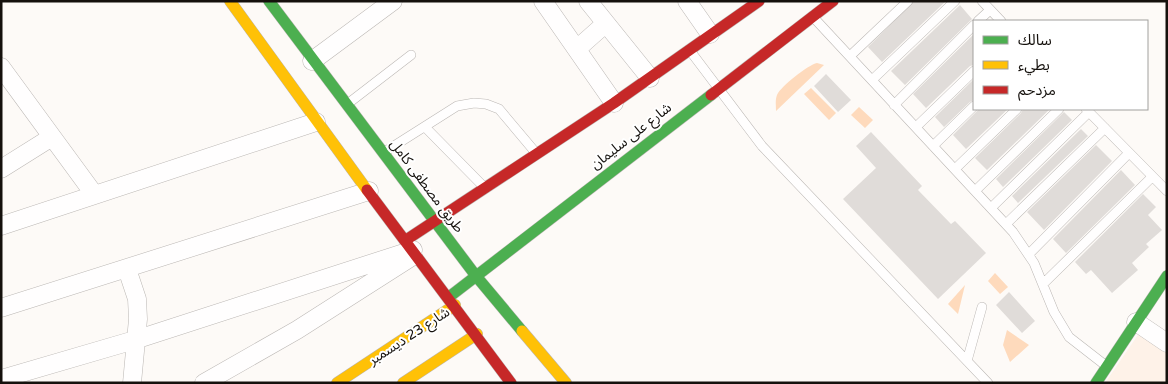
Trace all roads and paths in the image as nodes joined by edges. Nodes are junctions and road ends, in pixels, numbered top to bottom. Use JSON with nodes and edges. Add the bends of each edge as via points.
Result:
{"nodes":[{"id":1,"x":230,"y":1,"type":"edge"},
{"id":2,"x":269,"y":1,"type":"edge"},
{"id":3,"x":543,"y":1,"type":"edge"},
{"id":4,"x":588,"y":1,"type":"edge"},
{"id":5,"x":687,"y":1,"type":"edge"},
{"id":6,"x":759,"y":1,"type":"edge"},
{"id":7,"x":833,"y":1,"type":"edge"},
{"id":8,"x":908,"y":1,"type":"edge"},
{"id":9,"x":955,"y":1,"type":"edge"},
{"id":10,"x":982,"y":1,"type":"edge"},
{"id":11,"x":382,"y":4,"type":"edge"},
{"id":12,"x":990,"y":10,"type":"junction"},
{"id":13,"x":813,"y":17,"type":"junction"},
{"id":14,"x":979,"y":20,"type":"edge"},
{"id":15,"x":1000,"y":20,"type":"edge"},
{"id":16,"x":605,"y":24,"type":"junction"},
{"id":17,"x":973,"y":26,"type":"edge"},
{"id":18,"x":710,"y":34,"type":"junction"},
{"id":19,"x":578,"y":48,"type":"junction"},
{"id":20,"x":689,"y":49,"type":"junction"},
{"id":21,"x":411,"y":55,"type":"dead end"},
{"id":22,"x":850,"y":56,"type":"junction"},
{"id":23,"x":312,"y":61,"type":"junction"},
{"id":24,"x":1,"y":67,"type":"edge"},
{"id":25,"x":973,"y":72,"type":"edge"},
{"id":26,"x":650,"y":78,"type":"junction"},
{"id":27,"x":872,"y":80,"type":"junction"},
{"id":28,"x":718,"y":88,"type":"junction"},
{"id":29,"x":614,"y":103,"type":"junction"},
{"id":30,"x":346,"y":105,"type":"junction"},
{"id":31,"x":894,"y":105,"type":"junction"},
{"id":32,"x":973,"y":107,"type":"edge"},
{"id":33,"x":1016,"y":110,"type":"edge"},
{"id":34,"x":1058,"y":110,"type":"edge"},
{"id":35,"x":1087,"y":110,"type":"edge"},
{"id":36,"x":316,"y":122,"type":"junction"},
{"id":37,"x":425,"y":127,"type":"junction"},
{"id":38,"x":916,"y":127,"type":"junction"},
{"id":39,"x":1104,"y":128,"type":"junction"},
{"id":40,"x":52,"y":137,"type":"junction"},
{"id":41,"x":933,"y":146,"type":"junction"},
{"id":42,"x":383,"y":153,"type":"junction"},
{"id":43,"x":1128,"y":154,"type":"junction"},
{"id":44,"x":538,"y":155,"type":"junction"},
{"id":45,"x":1,"y":169,"type":"edge"},
{"id":46,"x":954,"y":169,"type":"junction"},
{"id":47,"x":1152,"y":176,"type":"junction"},
{"id":48,"x":486,"y":188,"type":"junction"},
{"id":49,"x":369,"y":191,"type":"junction"},
{"id":50,"x":975,"y":191,"type":"junction"},
{"id":51,"x":1167,"y":191,"type":"edge"},
{"id":52,"x":94,"y":194,"type":"junction"},
{"id":53,"x":991,"y":208,"type":"junction"},
{"id":54,"x":434,"y":222,"type":"junction"},
{"id":55,"x":1006,"y":224,"type":"junction"},
{"id":56,"x":1,"y":226,"type":"edge"},
{"id":57,"x":412,"y":248,"type":"junction"},
{"id":58,"x":1028,"y":254,"type":"junction"},
{"id":59,"x":127,"y":269,"type":"junction"},
{"id":60,"x":476,"y":276,"type":"junction"},
{"id":61,"x":1167,"y":276,"type":"edge"},
{"id":62,"x":1044,"y":283,"type":"junction"},
{"id":63,"x":452,"y":301,"type":"junction"},
{"id":64,"x":982,"y":307,"type":"dead end"},
{"id":65,"x":1,"y":308,"type":"edge"},
{"id":66,"x":1136,"y":322,"type":"junction"},
{"id":67,"x":477,"y":334,"type":"junction"},
{"id":68,"x":138,"y":339,"type":"junction"},
{"id":69,"x":1167,"y":343,"type":"edge"},
{"id":70,"x":966,"y":361,"type":"junction"},
{"id":71,"x":1108,"y":366,"type":"junction"},
{"id":72,"x":1,"y":379,"type":"edge"},
{"id":73,"x":132,"y":383,"type":"edge"},
{"id":74,"x":204,"y":383,"type":"edge"},
{"id":75,"x":337,"y":383,"type":"edge"},
{"id":76,"x":403,"y":383,"type":"edge"},
{"id":77,"x":511,"y":383,"type":"edge"},
{"id":78,"x":566,"y":383,"type":"edge"},
{"id":79,"x":988,"y":383,"type":"edge"},
{"id":80,"x":1096,"y":383,"type":"edge"}],
"edges":[{"from":1,"to":36,"type":"street"},
{"from":2,"to":23,"type":"street","name":"طريق مصطفى كامل"},
{"from":3,"to":19,"type":"street"},
{"from":4,"to":16,"type":"street"},
{"from":5,"to":18,"type":"street"},
{"from":6,"to":18,"type":"street"},
{"from":7,"to":13,"type":"street","name":"شارع على سليمان"},
{"from":8,"to":22,"type":"lane"},
{"from":9,"to":27,"type":"lane"},
{"from":10,"to":12,"type":"lane"},
{"from":11,"to":23,"type":"street"},
{"from":12,"to":14,"type":"lane"},
{"from":12,"to":15,"type":"lane"},
{"from":13,"to":22,"type":"lane"},
{"from":13,"to":28,"type":"street","name":"شارع على سليمان"},
{"from":16,"to":19,"type":"street"},
{"from":16,"to":26,"type":"street"},
{"from":17,"to":31,"type":"lane"},
{"from":18,"to":20,"type":"street"},
{"from":19,"to":29,"type":"street"},
{"from":20,"to":26,"type":"street"},
{"from":20,"to":28,"type":"lane"},
{"from":21,"to":30,"type":"lane"},
{"from":22,"to":27,"type":"lane"},
{"from":23,"to":30,"type":"street","name":"طريق مصطفى كامل"},
{"from":24,"to":40,"type":"street"},
{"from":25,"to":38,"type":"lane"},
{"from":26,"to":29,"type":"street"},
{"from":27,"to":31,"type":"lane"},
{"from":28,"to":60,"type":"street","name":"شارع على سليمان"},
{"from":28,"to":70,"type":"lane","via":[[762,146]]},
{"from":29,"to":44,"type":"street"},
{"from":30,"to":42,"type":"street","name":"طريق مصطفى كامل"},
{"from":31,"to":38,"type":"lane"},
{"from":32,"to":41,"type":"lane"},
{"from":33,"to":46,"type":"lane"},
{"from":34,"to":50,"type":"lane"},
{"from":35,"to":39,"type":"lane"},
{"from":35,"to":53,"type":"lane"},
{"from":36,"to":49,"type":"street"},
{"from":36,"to":52,"type":"street"},
{"from":37,"to":42,"type":"lane"},
{"from":37,"to":44,"type":"lane","via":[[457,106],[486,104],[499,110]]},
{"from":37,"to":48,"type":"lane"},
{"from":38,"to":41,"type":"lane"},
{"from":39,"to":43,"type":"lane"},
{"from":39,"to":55,"type":"lane"},
{"from":40,"to":45,"type":"street"},
{"from":40,"to":52,"type":"street"},
{"from":41,"to":46,"type":"lane"},
{"from":42,"to":54,"type":"street","name":"طريق مصطفى كامل"},
{"from":43,"to":47,"type":"lane"},
{"from":43,"to":58,"type":"lane"},
{"from":44,"to":48,"type":"street"},
{"from":46,"to":50,"type":"lane"},
{"from":47,"to":51,"type":"lane"},
{"from":47,"to":62,"type":"lane"},
{"from":48,"to":54,"type":"street"},
{"from":49,"to":57,"type":"street"},
{"from":49,"to":59,"type":"street"},
{"from":50,"to":53,"type":"lane"},
{"from":52,"to":56,"type":"street"},
{"from":53,"to":55,"type":"lane"},
{"from":54,"to":57,"type":"street"},
{"from":54,"to":60,"type":"street","name":"طريق مصطفى كامل"},
{"from":55,"to":58,"type":"lane"},
{"from":57,"to":63,"type":"street"},
{"from":57,"to":68,"type":"street"},
{"from":57,"to":74,"type":"street","via":[[297,330]]},
{"from":58,"to":62,"type":"lane"},
{"from":59,"to":65,"type":"street"},
{"from":59,"to":68,"type":"street","via":[[137,299]]},
{"from":60,"to":63,"type":"street","name":"شارع على سليمان"},
{"from":60,"to":78,"type":"street","name":"طريق مصطفى كامل"},
{"from":61,"to":66,"type":"street"},
{"from":62,"to":71,"type":"lane","via":[[1054,312],[1069,337]]},
{"from":63,"to":67,"type":"street"},
{"from":63,"to":75,"type":"street","name":"شارع 23 ديسمبر"},
{"from":64,"to":70,"type":"lane"},
{"from":66,"to":69,"type":"street"},
{"from":66,"to":71,"type":"street"},
{"from":67,"to":76,"type":"street"},
{"from":67,"to":77,"type":"street"},
{"from":68,"to":72,"type":"street"},
{"from":68,"to":73,"type":"street"},
{"from":70,"to":79,"type":"lane"},
{"from":71,"to":80,"type":"street"}]}
